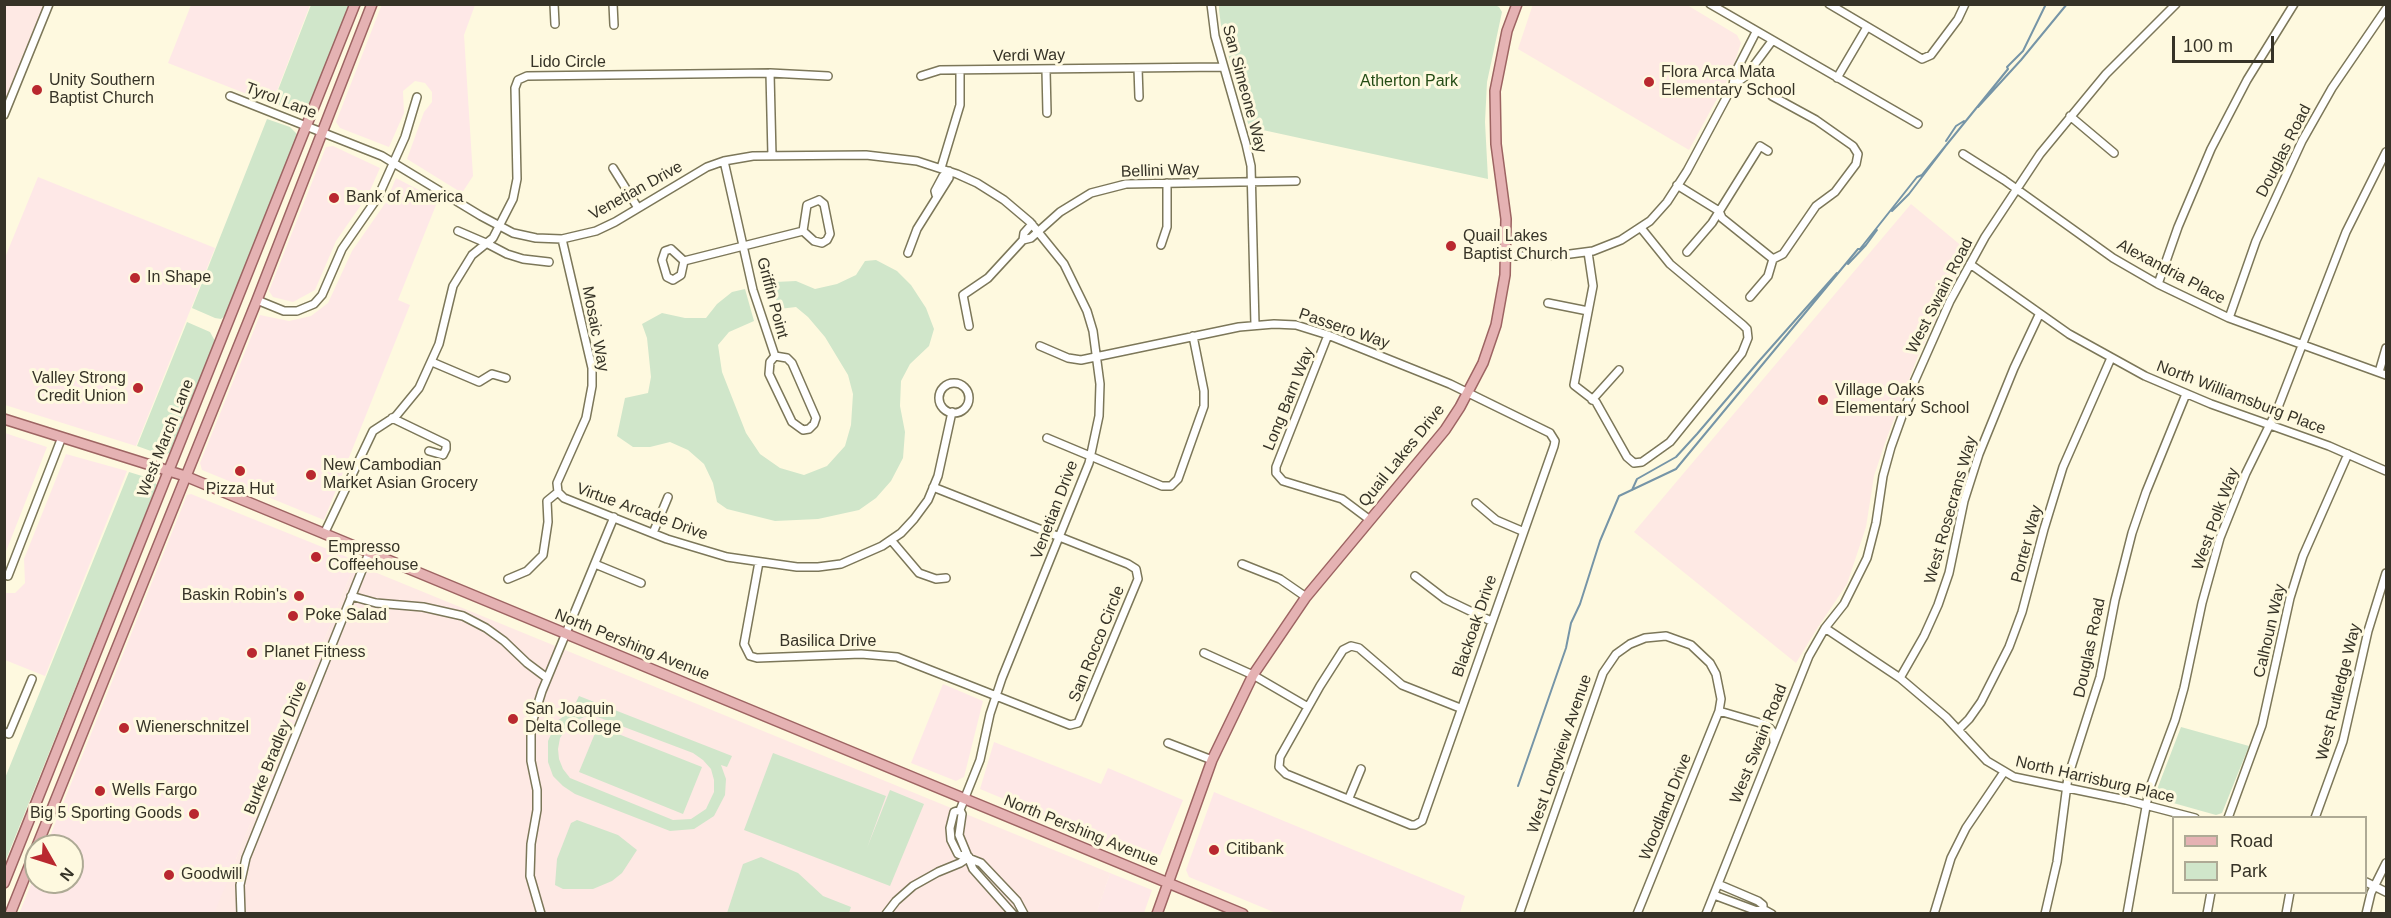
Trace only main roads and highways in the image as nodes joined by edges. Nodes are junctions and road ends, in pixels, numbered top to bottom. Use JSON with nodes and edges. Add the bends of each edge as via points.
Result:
{"nodes":[{"id":1,"x":355,"y":4,"type":"edge"},
{"id":2,"x":372,"y":4,"type":"edge"},
{"id":3,"x":1514,"y":5,"type":"edge"},
{"id":4,"x":4,"y":419,"type":"edge"},
{"id":5,"x":170,"y":470,"type":"junction"},
{"id":6,"x":185,"y":476,"type":"junction"},
{"id":7,"x":42,"y":834,"type":"edge"},
{"id":8,"x":24,"y":879,"type":"edge"},
{"id":9,"x":4,"y":883,"type":"edge"},
{"id":10,"x":1168,"y":883,"type":"junction"},
{"id":11,"x":10,"y":914,"type":"edge"},
{"id":12,"x":1157,"y":914,"type":"edge"},
{"id":13,"x":1243,"y":914,"type":"edge"}],
"edges":[{"from":1,"to":5,"type":"main road","name":"West March Lane"},
{"from":2,"to":6,"type":"main road","name":"West March Lane"},
{"from":3,"to":10,"type":"main road","name":"Quail Lakes Drive","via":[[1500,59],[1494,109],[1506,219],[1504,288],[1483,363],[1445,430],[1306,597],[1253,675],[1212,760]]},
{"from":4,"to":5,"type":"main road","name":"North Pershing Avenue"},
{"from":5,"to":6,"type":"main road","name":"North Pershing Avenue"},
{"from":5,"to":9,"type":"main road","name":"West March Lane"},
{"from":6,"to":7,"type":"main road","name":"West March Lane"},
{"from":6,"to":10,"type":"main road","name":"North Pershing Avenue"},
{"from":8,"to":11,"type":"main road","name":"West March Lane"},
{"from":10,"to":12,"type":"main road","name":"Quail Lakes Drive"},
{"from":10,"to":13,"type":"main road","name":"North Pershing Avenue"}]}
